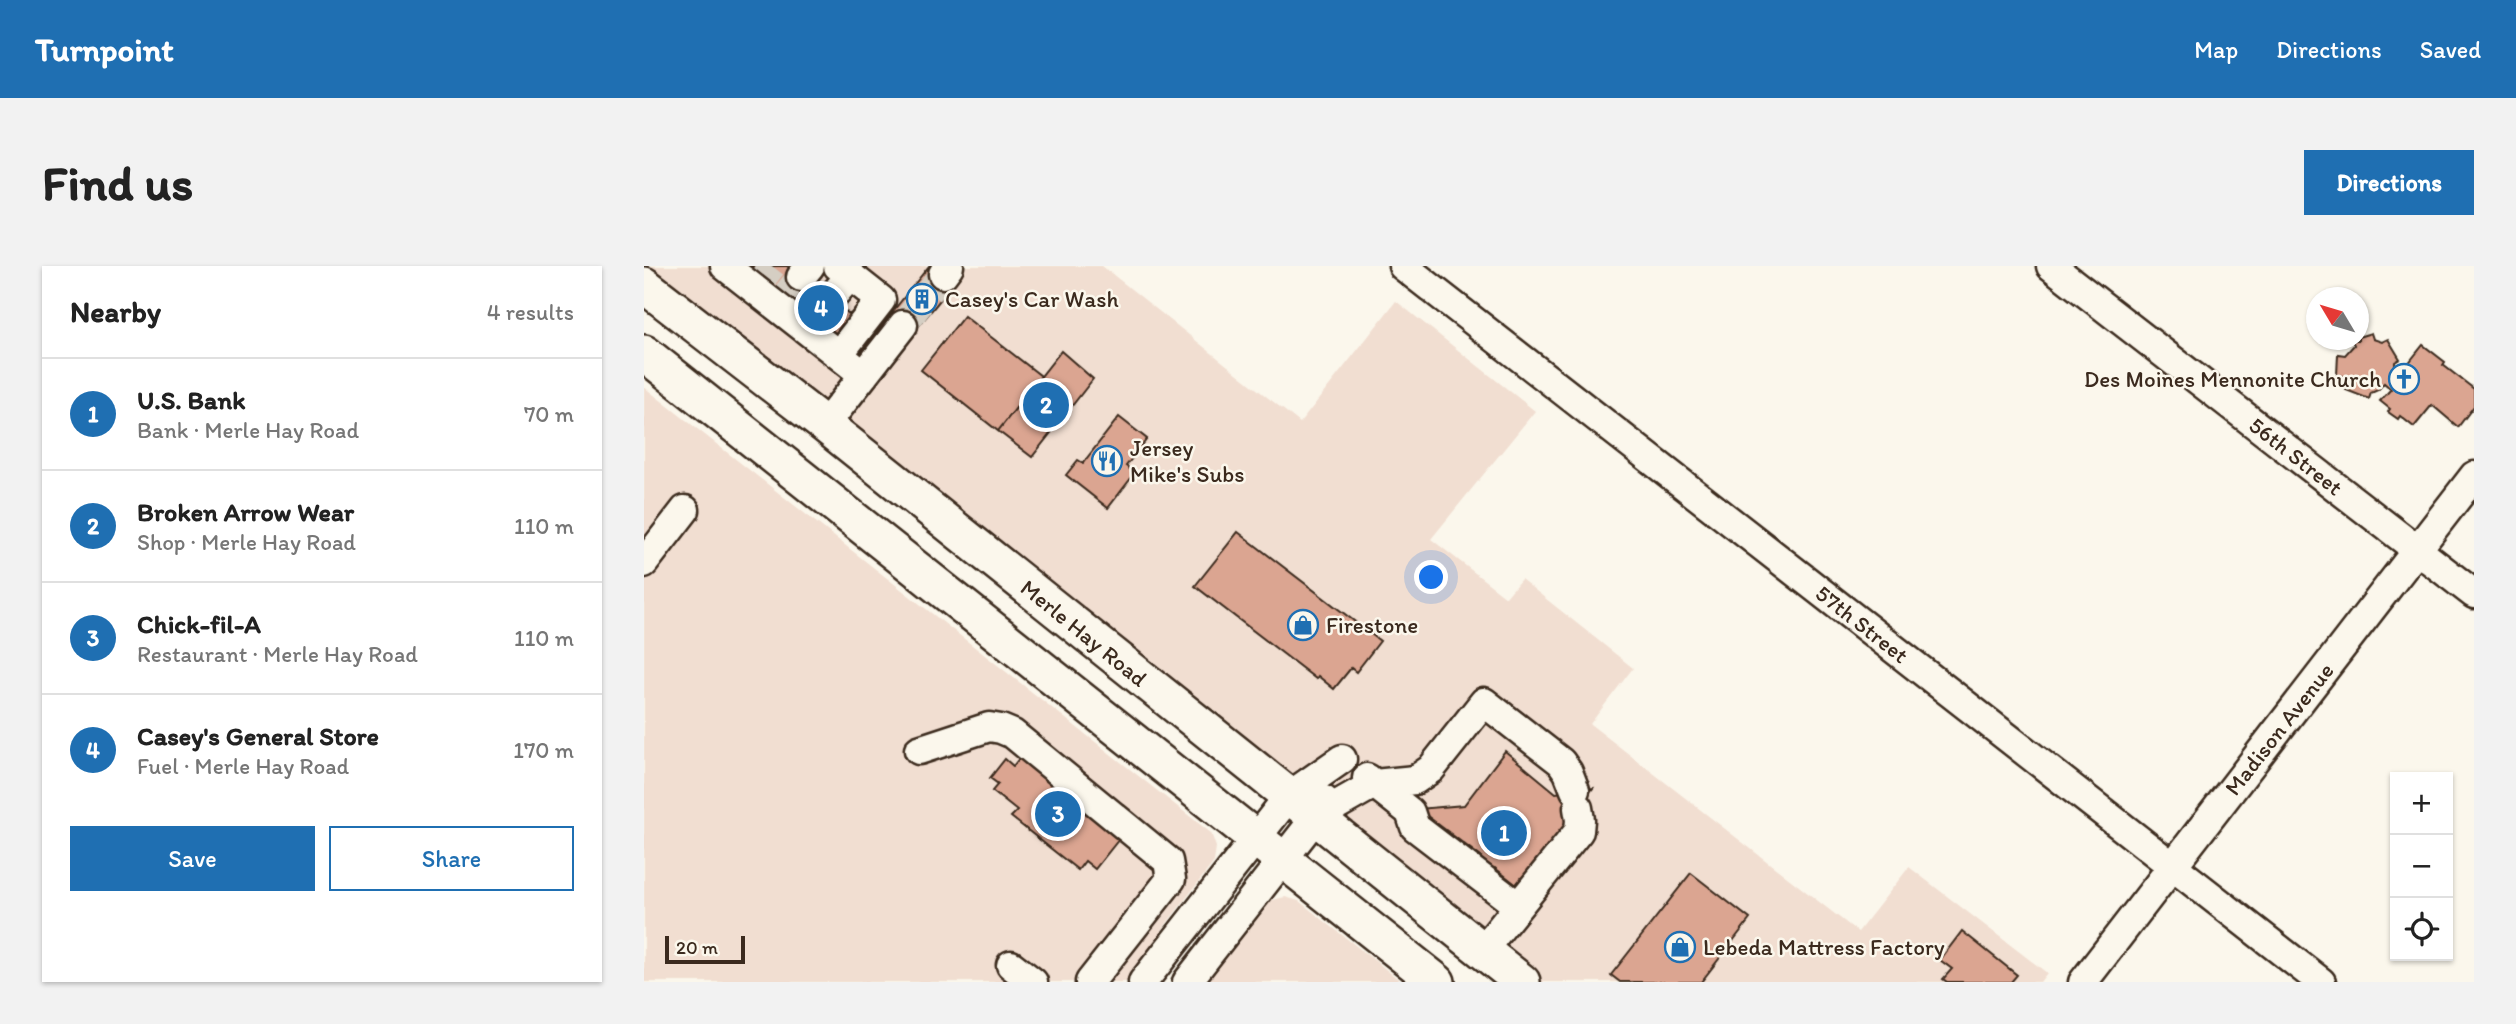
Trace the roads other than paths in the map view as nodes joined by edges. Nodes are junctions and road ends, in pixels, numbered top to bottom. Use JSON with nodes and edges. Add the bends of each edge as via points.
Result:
{"nodes":[{"id":1,"x":1403,"y":266,"type":"edge"},
{"id":2,"x":2051,"y":266,"type":"edge"},
{"id":3,"x":729,"y":267,"type":"edge"},
{"id":4,"x":844,"y":271,"type":"edge"},
{"id":5,"x":644,"y":285,"type":"edge"},
{"id":6,"x":793,"y":287,"type":"edge"},
{"id":7,"x":817,"y":316,"type":"junction"},
{"id":8,"x":903,"y":325,"type":"tunnel mouth"},
{"id":9,"x":644,"y":353,"type":"edge"},
{"id":10,"x":839,"y":354,"type":"junction"},
{"id":11,"x":864,"y":375,"type":"junction"},
{"id":12,"x":825,"y":425,"type":"junction"},
{"id":13,"x":2474,"y":476,"type":"edge"},
{"id":14,"x":685,"y":510,"type":"dead end"},
{"id":15,"x":2417,"y":550,"type":"junction"},
{"id":16,"x":644,"y":563,"type":"edge"},
{"id":17,"x":2474,"y":594,"type":"edge"},
{"id":18,"x":919,"y":750,"type":"dead end"},
{"id":19,"x":1374,"y":784,"type":"junction"},
{"id":20,"x":1303,"y":807,"type":"junction"},
{"id":21,"x":1256,"y":838,"type":"junction"},
{"id":22,"x":1283,"y":859,"type":"junction"},
{"id":23,"x":2173,"y":867,"type":"junction"},
{"id":24,"x":1518,"y":906,"type":"junction"},
{"id":25,"x":1482,"y":951,"type":"junction"},
{"id":26,"x":1090,"y":982,"type":"edge"},
{"id":27,"x":1143,"y":982,"type":"edge"},
{"id":28,"x":1187,"y":982,"type":"edge"},
{"id":29,"x":1437,"y":982,"type":"edge"},
{"id":30,"x":1522,"y":982,"type":"edge"},
{"id":31,"x":2083,"y":982,"type":"edge"},
{"id":32,"x":2321,"y":982,"type":"edge"}],
"edges":[{"from":1,"to":23,"type":"street","name":"57th Street"},
{"from":2,"to":15,"type":"street","name":"56th Street"},
{"from":3,"to":6,"type":"street","via":[[758,284]]},
{"from":4,"to":7,"type":"street"},
{"from":4,"to":10,"type":"street","via":[[881,300]]},
{"from":5,"to":12,"type":"main road","name":"Merle Hay Road"},
{"from":6,"to":7,"type":"street"},
{"from":7,"to":10,"type":"street"},
{"from":8,"to":11,"type":"street"},
{"from":9,"to":21,"type":"main road"},
{"from":10,"to":11,"type":"street"},
{"from":11,"to":12,"type":"street"},
{"from":12,"to":20,"type":"main road","name":"Merle Hay Road"},
{"from":13,"to":15,"type":"street","name":"Madison Avenue"},
{"from":14,"to":16,"type":"street"},
{"from":15,"to":17,"type":"street","name":"56th Street"},
{"from":15,"to":23,"type":"street","name":"Madison Avenue"},
{"from":18,"to":26,"type":"street","via":[[989,727],[1013,734],[1168,860],[1171,879]]},
{"from":19,"to":20,"type":"street"},
{"from":19,"to":20,"type":"street","via":[[1342,759]]},
{"from":19,"to":24,"type":"street","via":[[1410,811],[1415,827]]},
{"from":19,"to":24,"type":"street","via":[[1415,780],[1431,769],[1484,702],[1561,762],[1576,799],[1578,831]]},
{"from":20,"to":21,"type":"street"},
{"from":20,"to":22,"type":"street"},
{"from":20,"to":25,"type":"main road","name":"Merle Hay Road"},
{"from":21,"to":22,"type":"main road"},
{"from":21,"to":27,"type":"street"},
{"from":22,"to":28,"type":"street"},
{"from":22,"to":29,"type":"main road"},
{"from":23,"to":31,"type":"street","name":"Madison Avenue"},
{"from":23,"to":32,"type":"street","name":"57th Street"},
{"from":24,"to":25,"type":"street"},
{"from":25,"to":30,"type":"main road","name":"Merle Hay Road"}]}
